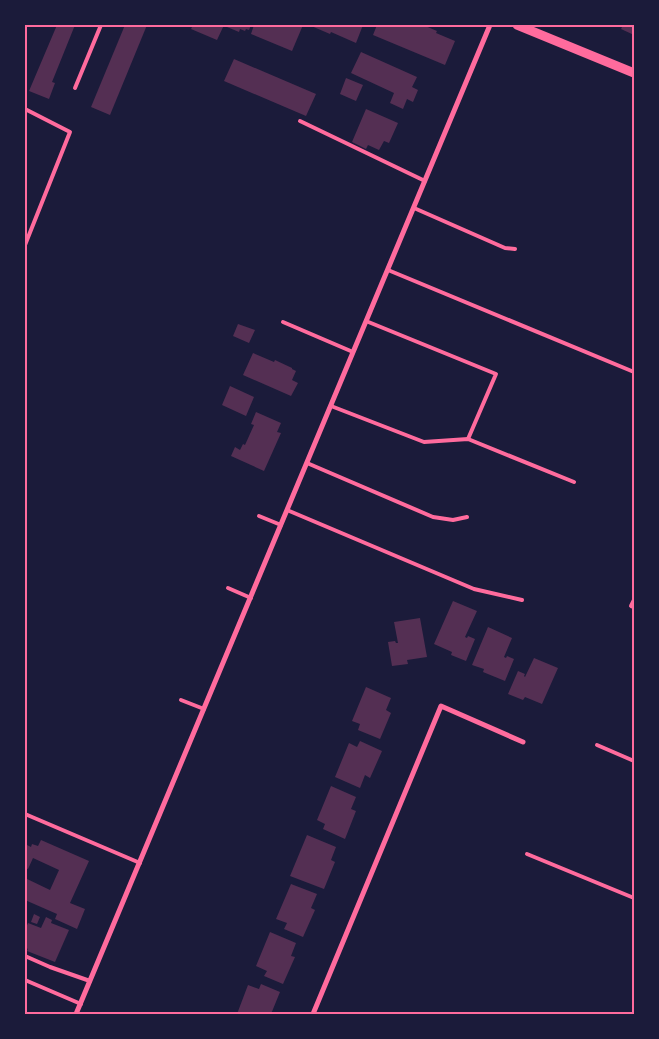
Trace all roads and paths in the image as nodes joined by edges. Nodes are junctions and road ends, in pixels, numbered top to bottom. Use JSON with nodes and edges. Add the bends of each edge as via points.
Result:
{"nodes":[{"id":1,"x":101,"y":25,"type":"edge"},
{"id":2,"x":490,"y":25,"type":"edge"},
{"id":3,"x":517,"y":25,"type":"edge"},
{"id":4,"x":634,"y":73,"type":"edge"},
{"id":5,"x":75,"y":88,"type":"dead end"},
{"id":6,"x":25,"y":109,"type":"edge"},
{"id":7,"x":300,"y":121,"type":"dead end"},
{"id":8,"x":425,"y":181,"type":"junction"},
{"id":9,"x":414,"y":208,"type":"junction"},
{"id":10,"x":25,"y":245,"type":"edge"},
{"id":11,"x":515,"y":249,"type":"dead end"},
{"id":12,"x":388,"y":270,"type":"junction"},
{"id":13,"x":366,"y":321,"type":"junction"},
{"id":14,"x":284,"y":322,"type":"dead end"},
{"id":15,"x":353,"y":352,"type":"junction"},
{"id":16,"x":634,"y":372,"type":"edge"},
{"id":17,"x":331,"y":406,"type":"junction"},
{"id":18,"x":468,"y":439,"type":"junction"},
{"id":19,"x":307,"y":463,"type":"junction"},
{"id":20,"x":574,"y":482,"type":"dead end"},
{"id":21,"x":287,"y":510,"type":"junction"},
{"id":22,"x":259,"y":516,"type":"dead end"},
{"id":23,"x":467,"y":517,"type":"dead end"},
{"id":24,"x":281,"y":525,"type":"junction"},
{"id":25,"x":228,"y":588,"type":"dead end"},
{"id":26,"x":250,"y":598,"type":"junction"},
{"id":27,"x":522,"y":600,"type":"dead end"},
{"id":28,"x":634,"y":600,"type":"edge"},
{"id":29,"x":634,"y":607,"type":"edge"},
{"id":30,"x":181,"y":700,"type":"dead end"},
{"id":31,"x":204,"y":709,"type":"junction"},
{"id":32,"x":523,"y":742,"type":"dead end"},
{"id":33,"x":597,"y":745,"type":"dead end"},
{"id":34,"x":634,"y":761,"type":"edge"},
{"id":35,"x":25,"y":814,"type":"edge"},
{"id":36,"x":527,"y":854,"type":"dead end"},
{"id":37,"x":140,"y":864,"type":"junction"},
{"id":38,"x":634,"y":898,"type":"edge"},
{"id":39,"x":25,"y":956,"type":"edge"},
{"id":40,"x":25,"y":980,"type":"edge"},
{"id":41,"x":90,"y":981,"type":"junction"},
{"id":42,"x":81,"y":1004,"type":"junction"},
{"id":43,"x":76,"y":1014,"type":"edge"},
{"id":44,"x":313,"y":1014,"type":"edge"}],
"edges":[{"from":1,"to":5,"type":"lane"},
{"from":2,"to":8,"type":"street"},
{"from":3,"to":4,"type":"street"},
{"from":6,"to":10,"type":"lane","via":[[70,132]]},
{"from":7,"to":8,"type":"lane"},
{"from":8,"to":9,"type":"street"},
{"from":9,"to":11,"type":"lane","via":[[505,248]]},
{"from":9,"to":12,"type":"street"},
{"from":12,"to":13,"type":"street"},
{"from":12,"to":16,"type":"lane"},
{"from":13,"to":15,"type":"street"},
{"from":13,"to":18,"type":"lane","via":[[496,374]]},
{"from":14,"to":15,"type":"lane"},
{"from":15,"to":17,"type":"street"},
{"from":17,"to":18,"type":"lane","via":[[424,442]]},
{"from":17,"to":19,"type":"street"},
{"from":18,"to":20,"type":"lane"},
{"from":19,"to":21,"type":"street"},
{"from":19,"to":23,"type":"lane","via":[[433,516],[453,520]]},
{"from":21,"to":24,"type":"street"},
{"from":21,"to":27,"type":"lane","via":[[474,589]]},
{"from":22,"to":24,"type":"lane"},
{"from":24,"to":26,"type":"street"},
{"from":25,"to":26,"type":"lane"},
{"from":26,"to":31,"type":"street"},
{"from":28,"to":29,"type":"lane","via":[[631,606]]},
{"from":30,"to":31,"type":"lane"},
{"from":31,"to":37,"type":"street"},
{"from":32,"to":44,"type":"street","via":[[441,706]]},
{"from":33,"to":34,"type":"lane"},
{"from":35,"to":37,"type":"lane"},
{"from":36,"to":38,"type":"lane"},
{"from":37,"to":41,"type":"street"},
{"from":39,"to":41,"type":"lane"},
{"from":40,"to":42,"type":"lane"},
{"from":41,"to":42,"type":"street"},
{"from":42,"to":43,"type":"street"}]}
